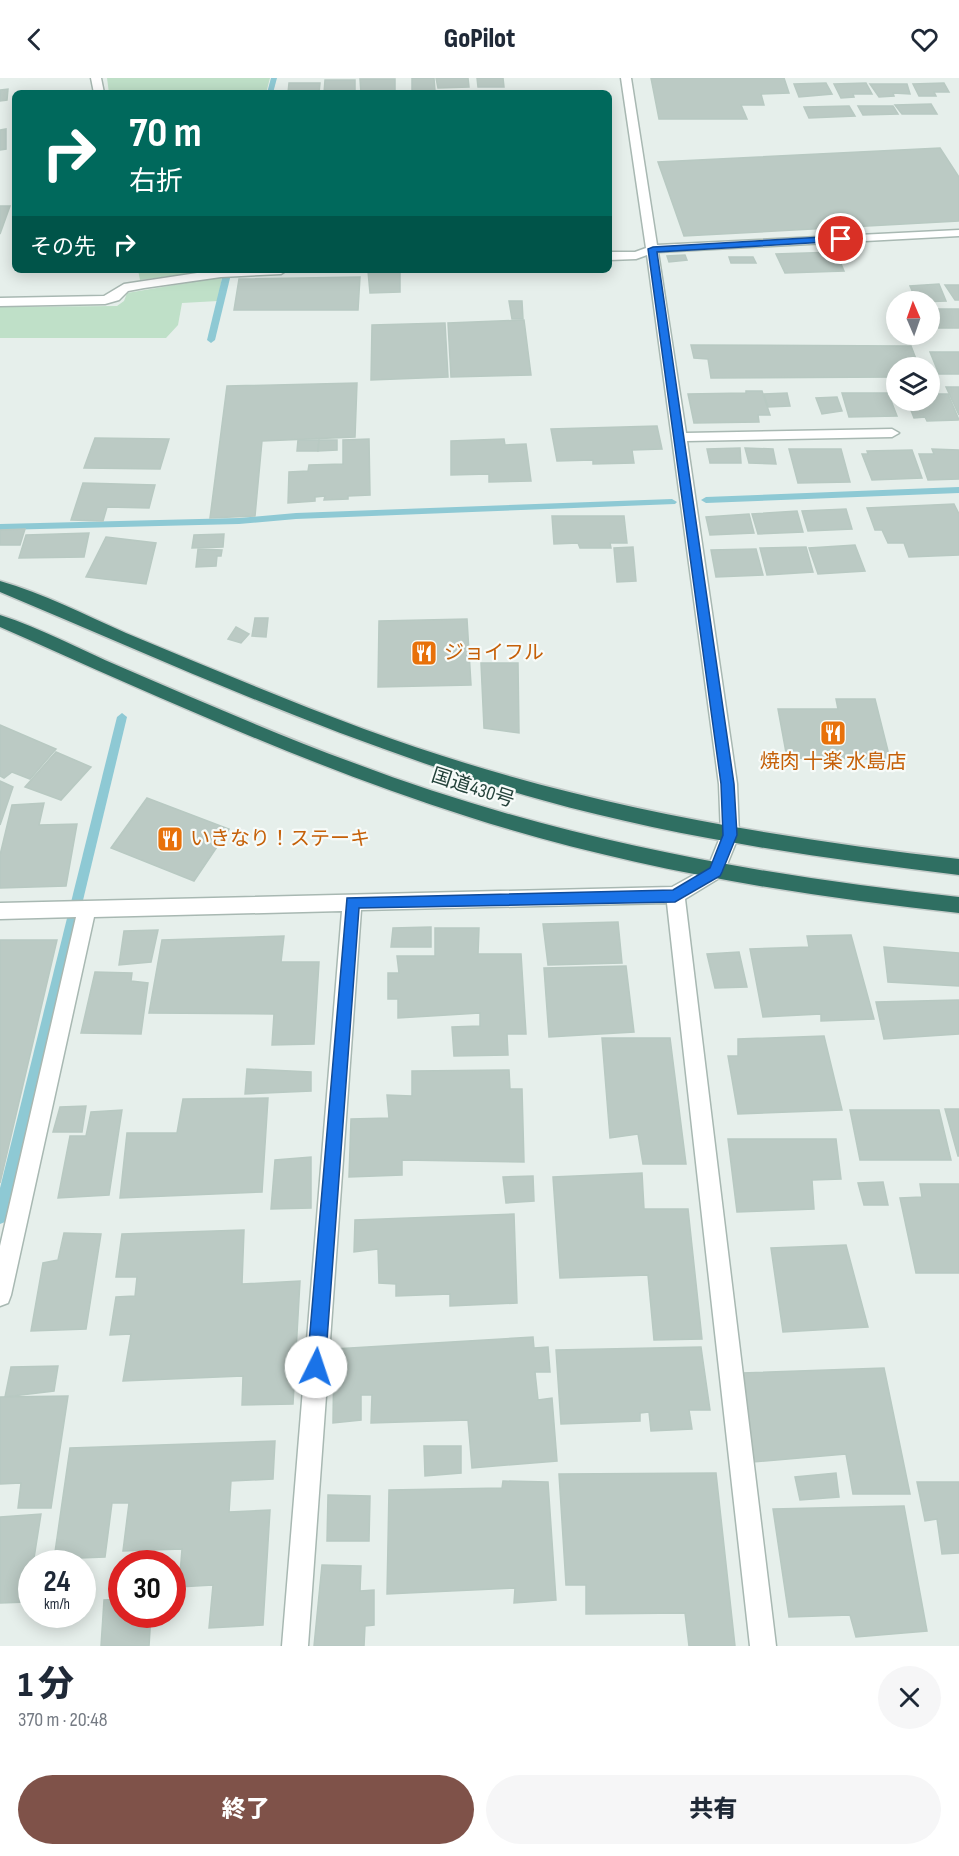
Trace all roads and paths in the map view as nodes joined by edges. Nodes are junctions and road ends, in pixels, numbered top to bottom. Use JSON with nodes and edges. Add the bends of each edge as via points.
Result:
{"nodes":[{"id":1,"x":626,"y":78,"type":"edge"},
{"id":2,"x":959,"y":232,"type":"edge"},
{"id":3,"x":653,"y":249,"type":"junction"},
{"id":4,"x":612,"y":256,"type":"edge"},
{"id":5,"x":218,"y":273,"type":"edge"},
{"id":6,"x":0,"y":302,"type":"edge"},
{"id":7,"x":892,"y":433,"type":"dead end"},
{"id":8,"x":679,"y":437,"type":"junction"},
{"id":9,"x":0,"y":586,"type":"edge"},
{"id":10,"x":0,"y":621,"type":"edge"},
{"id":11,"x":730,"y":835,"type":"junction"},
{"id":12,"x":959,"y":867,"type":"edge"},
{"id":13,"x":715,"y":872,"type":"junction"},
{"id":14,"x":675,"y":896,"type":"junction"},
{"id":15,"x":352,"y":902,"type":"junction"},
{"id":16,"x":959,"y":905,"type":"edge"},
{"id":17,"x":80,"y":908,"type":"junction"},
{"id":18,"x":0,"y":911,"type":"edge"},
{"id":19,"x":0,"y":1295,"type":"edge"},
{"id":20,"x":295,"y":1646,"type":"edge"},
{"id":21,"x":763,"y":1646,"type":"edge"}],
"edges":[{"from":1,"to":3,"type":"street"},
{"from":2,"to":3,"type":"street"},
{"from":3,"to":4,"type":"street","via":[[636,255]]},
{"from":3,"to":8,"type":"street"},
{"from":5,"to":6,"type":"street","via":[[124,284],[115,297],[105,300]]},
{"from":7,"to":8,"type":"street"},
{"from":8,"to":11,"type":"street","via":[[728,784]]},
{"from":9,"to":11,"type":"highway","name":"国道430号","via":[[403,749],[559,797]]},
{"from":10,"to":13,"type":"highway","name":"国道430号","via":[[247,727],[395,785],[565,838]]},
{"from":11,"to":12,"type":"highway","name":"国道430号"},
{"from":11,"to":13,"type":"street"},
{"from":13,"to":14,"type":"street"},
{"from":13,"to":16,"type":"highway","name":"国道430号","via":[[800,887]]},
{"from":14,"to":15,"type":"street"},
{"from":14,"to":21,"type":"street"},
{"from":15,"to":17,"type":"street"},
{"from":15,"to":20,"type":"street"},
{"from":17,"to":18,"type":"street"},
{"from":17,"to":19,"type":"street"}]}
